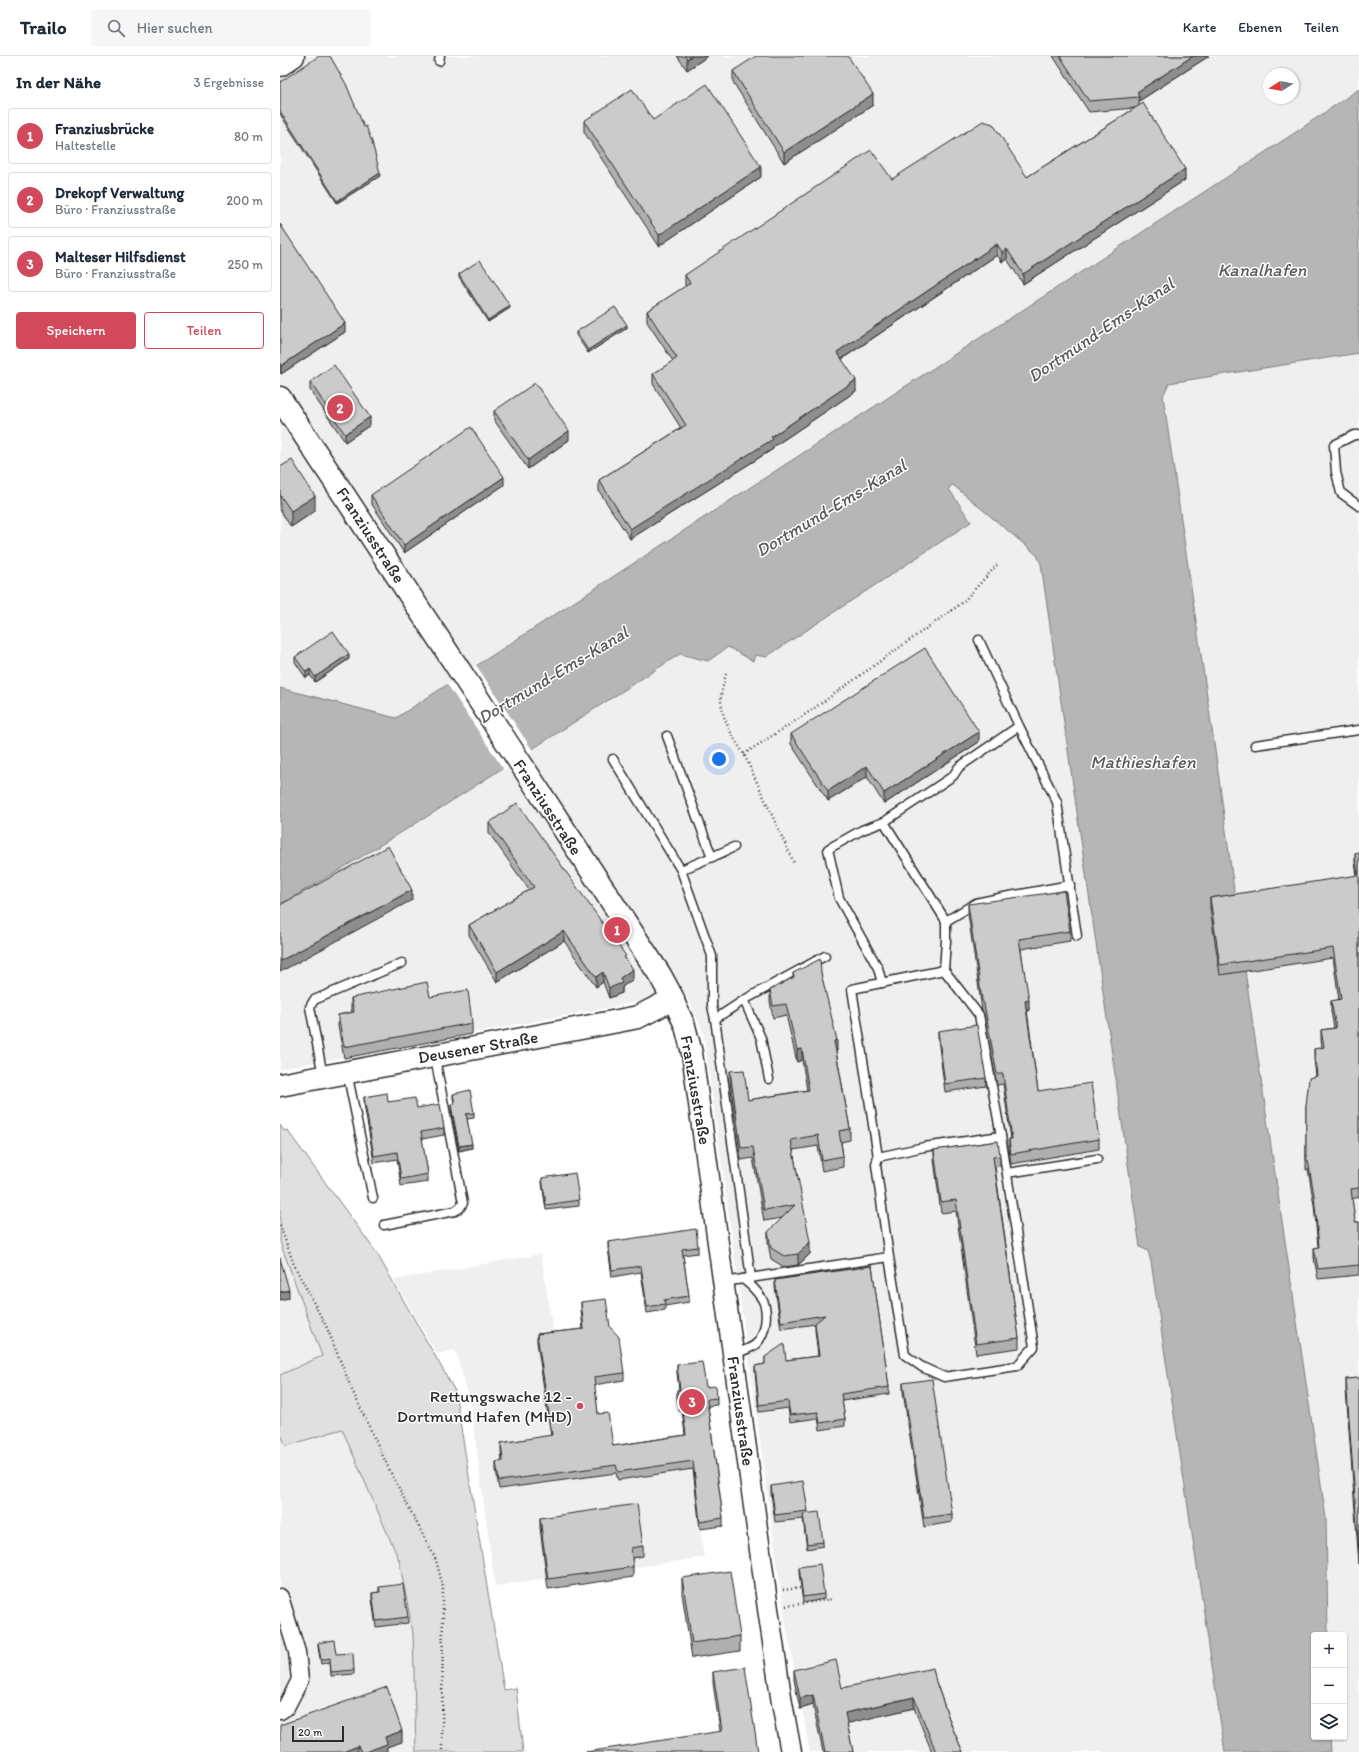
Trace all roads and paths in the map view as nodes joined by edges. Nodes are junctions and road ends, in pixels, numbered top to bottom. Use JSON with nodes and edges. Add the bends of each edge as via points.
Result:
{"nodes":[{"id":1,"x":293,"y":56,"type":"edge"},
{"id":2,"x":280,"y":65,"type":"edge"},
{"id":3,"x":280,"y":398,"type":"edge"},
{"id":4,"x":1359,"y":435,"type":"edge"},
{"id":5,"x":1359,"y":506,"type":"edge"},
{"id":6,"x":997,"y":565,"type":"dead end"},
{"id":7,"x":979,"y":640,"type":"dead end"},
{"id":8,"x":726,"y":674,"type":"dead end"},
{"id":9,"x":1019,"y":726,"type":"junction"},
{"id":10,"x":1359,"y":730,"type":"edge"},
{"id":11,"x":667,"y":736,"type":"dead end"},
{"id":12,"x":1254,"y":745,"type":"dead end"},
{"id":13,"x":744,"y":754,"type":"junction"},
{"id":14,"x":613,"y":759,"type":"dead end"},
{"id":15,"x":884,"y":822,"type":"junction"},
{"id":16,"x":734,"y":847,"type":"dead end"},
{"id":17,"x":712,"y":857,"type":"junction"},
{"id":18,"x":794,"y":864,"type":"dead end"},
{"id":19,"x":681,"y":870,"type":"junction"},
{"id":20,"x":1070,"y":885,"type":"junction"},
{"id":21,"x":946,"y":921,"type":"junction"},
{"id":22,"x":1077,"y":936,"type":"dead end"},
{"id":23,"x":825,"y":956,"type":"dead end"},
{"id":24,"x":402,"y":963,"type":"dead end"},
{"id":25,"x":944,"y":970,"type":"junction"},
{"id":26,"x":882,"y":983,"type":"junction"},
{"id":27,"x":673,"y":999,"type":"junction"},
{"id":28,"x":744,"y":1000,"type":"junction"},
{"id":29,"x":715,"y":1019,"type":"junction"},
{"id":30,"x":434,"y":1055,"type":"junction"},
{"id":31,"x":347,"y":1072,"type":"junction"},
{"id":32,"x":323,"y":1076,"type":"junction"},
{"id":33,"x":769,"y":1079,"type":"dead end"},
{"id":34,"x":280,"y":1085,"type":"edge"},
{"id":35,"x":1001,"y":1136,"type":"junction"},
{"id":36,"x":878,"y":1157,"type":"junction"},
{"id":37,"x":1098,"y":1159,"type":"dead end"},
{"id":38,"x":1007,"y":1174,"type":"junction"},
{"id":39,"x":373,"y":1198,"type":"dead end"},
{"id":40,"x":280,"y":1225,"type":"edge"},
{"id":41,"x":384,"y":1225,"type":"dead end"},
{"id":42,"x":889,"y":1257,"type":"junction"},
{"id":43,"x":747,"y":1278,"type":"junction"},
{"id":44,"x":724,"y":1282,"type":"junction"},
{"id":45,"x":734,"y":1354,"type":"junction"},
{"id":46,"x":280,"y":1597,"type":"edge"},
{"id":47,"x":833,"y":1599,"type":"dead end"},
{"id":48,"x":798,"y":1604,"type":"dead end"},
{"id":49,"x":280,"y":1712,"type":"edge"},
{"id":50,"x":442,"y":1752,"type":"edge"},
{"id":51,"x":791,"y":1752,"type":"edge"}],
"edges":[{"from":1,"to":2,"type":"main road"},
{"from":3,"to":27,"type":"main road","name":"Franziusstraße","via":[[660,975]]},
{"from":4,"to":5,"type":"lane","via":[[1334,445],[1341,493]]},
{"from":6,"to":13,"type":"path","via":[[962,602],[806,714]]},
{"from":7,"to":9,"type":"lane"},
{"from":8,"to":13,"type":"path","via":[[721,696],[723,714]]},
{"from":9,"to":15,"type":"lane","via":[[959,767],[953,776]]},
{"from":9,"to":20,"type":"lane","via":[[1057,802]]},
{"from":10,"to":12,"type":"lane"},
{"from":11,"to":17,"type":"lane"},
{"from":13,"to":18,"type":"path"},
{"from":14,"to":19,"type":"lane"},
{"from":15,"to":21,"type":"lane"},
{"from":15,"to":26,"type":"lane","via":[[862,830],[828,849],[839,898],[878,968]]},
{"from":16,"to":17,"type":"lane"},
{"from":17,"to":19,"type":"lane"},
{"from":19,"to":29,"type":"lane","via":[[712,956],[712,1006]]},
{"from":20,"to":21,"type":"lane","via":[[976,903]]},
{"from":20,"to":22,"type":"lane"},
{"from":21,"to":25,"type":"lane"},
{"from":23,"to":28,"type":"lane"},
{"from":24,"to":32,"type":"lane","via":[[314,1000],[310,1007]]},
{"from":25,"to":26,"type":"lane"},
{"from":25,"to":35,"type":"lane","via":[[979,1015]]},
{"from":26,"to":36,"type":"lane","via":[[852,989]]},
{"from":27,"to":30,"type":"main road","name":"Deusener Straße","via":[[638,1017]]},
{"from":27,"to":44,"type":"street","name":"Franziusstraße","via":[[692,1053]]},
{"from":28,"to":29,"type":"lane"},
{"from":28,"to":33,"type":"lane","via":[[761,1038]]},
{"from":29,"to":43,"type":"lane"},
{"from":30,"to":31,"type":"main road","name":"Deusener Straße"},
{"from":30,"to":41,"type":"lane","via":[[463,1203],[455,1211]]},
{"from":31,"to":32,"type":"main road","name":"Deusener Straße"},
{"from":31,"to":39,"type":"lane"},
{"from":32,"to":34,"type":"main road","name":"Deusener Straße"},
{"from":35,"to":36,"type":"lane"},
{"from":35,"to":38,"type":"lane"},
{"from":36,"to":42,"type":"lane","via":[[876,1165]]},
{"from":37,"to":38,"type":"lane"},
{"from":38,"to":42,"type":"lane","via":[[1034,1347],[1017,1366],[944,1377],[922,1367],[905,1355]]},
{"from":40,"to":50,"type":"path","via":[[294,1265],[327,1328],[352,1390],[436,1560],[443,1587]]},
{"from":42,"to":43,"type":"lane"},
{"from":43,"to":44,"type":"lane"},
{"from":43,"to":45,"type":"lane","via":[[764,1301],[764,1329],[757,1343]]},
{"from":44,"to":45,"type":"street","name":"Franziusstraße"},
{"from":45,"to":51,"type":"street","name":"Franziusstraße","via":[[775,1655]]},
{"from":46,"to":49,"type":"street","via":[[297,1652],[300,1680],[286,1707]]},
{"from":47,"to":48,"type":"path"}]}
